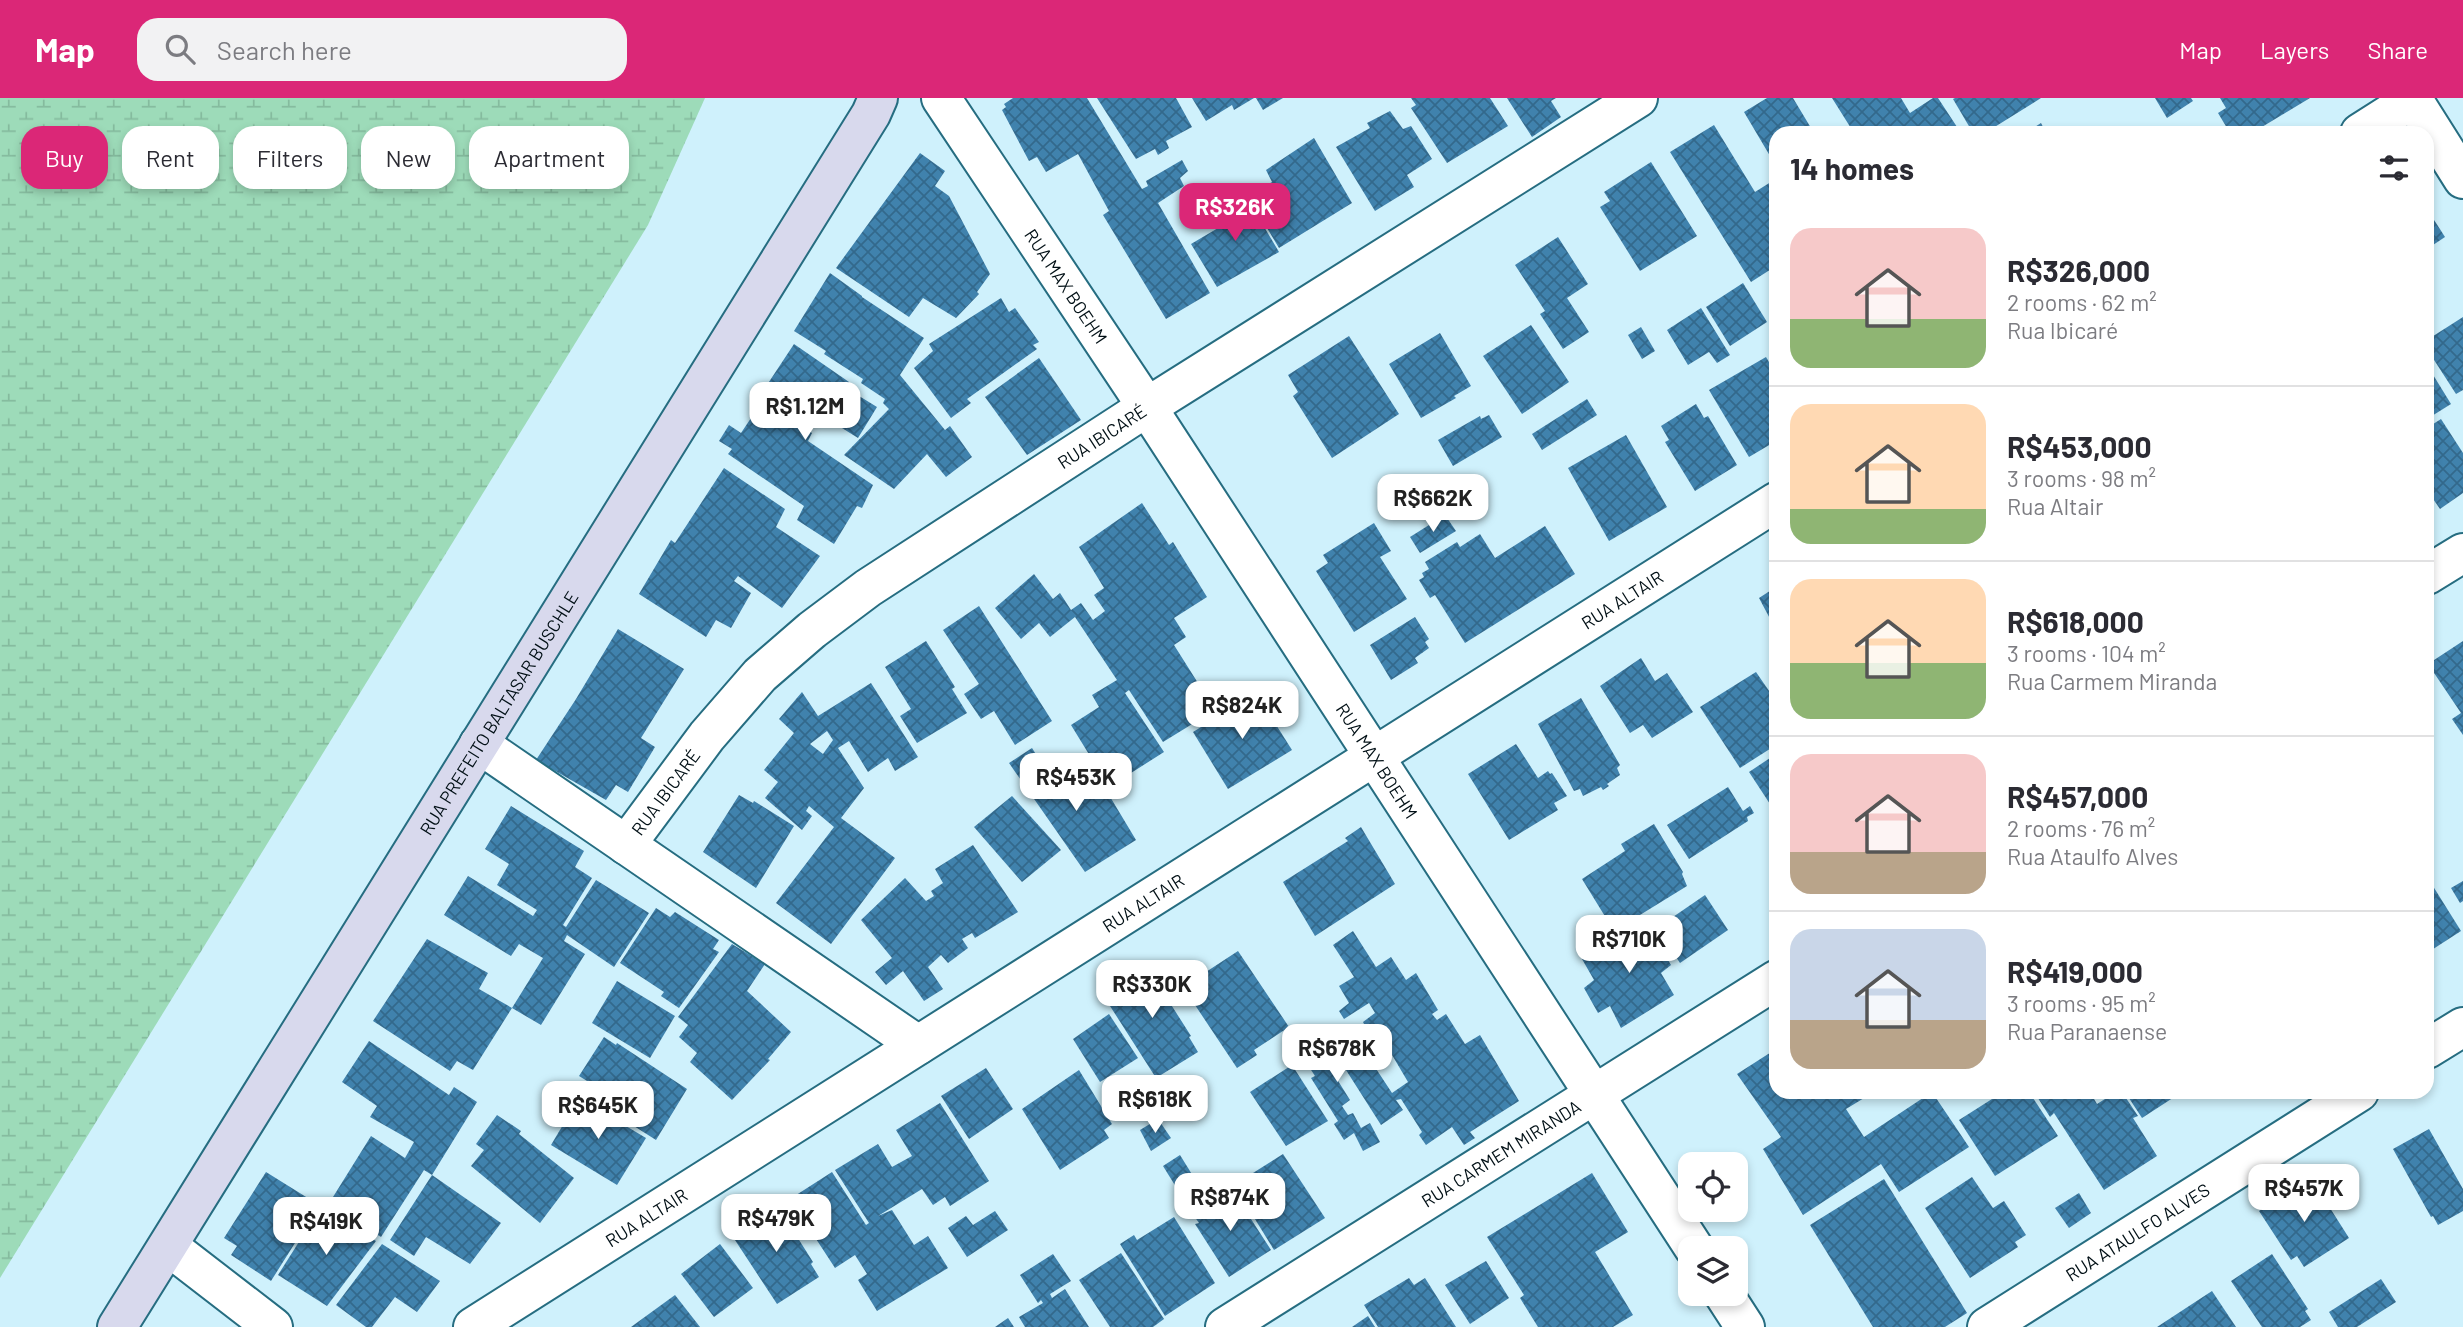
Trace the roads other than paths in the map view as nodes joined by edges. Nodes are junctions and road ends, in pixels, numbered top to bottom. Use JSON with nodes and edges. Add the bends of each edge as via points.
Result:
{"nodes":[{"id":1,"x":878,"y":98,"type":"edge"},
{"id":2,"x":941,"y":98,"type":"edge"},
{"id":3,"x":1638,"y":98,"type":"edge"},
{"id":4,"x":2413,"y":98,"type":"edge"},
{"id":5,"x":2371,"y":126,"type":"edge"},
{"id":6,"x":2430,"y":126,"type":"edge"},
{"id":7,"x":2434,"y":132,"type":"edge"},
{"id":8,"x":2463,"y":179,"type":"edge"},
{"id":9,"x":1147,"y":407,"type":"junction"},
{"id":10,"x":1769,"y":506,"type":"edge"},
{"id":11,"x":2463,"y":553,"type":"edge"},
{"id":12,"x":2434,"y":571,"type":"edge"},
{"id":13,"x":479,"y":744,"type":"junction"},
{"id":14,"x":1374,"y":756,"type":"junction"},
{"id":15,"x":626,"y":845,"type":"junction"},
{"id":16,"x":1769,"y":984,"type":"edge"},
{"id":17,"x":2463,"y":1027,"type":"edge"},
{"id":18,"x":918,"y":1045,"type":"junction"},
{"id":19,"x":2434,"y":1045,"type":"edge"},
{"id":20,"x":1593,"y":1093,"type":"junction"},
{"id":21,"x":2349,"y":1099,"type":"edge"},
{"id":22,"x":1686,"y":1236,"type":"edge"},
{"id":23,"x":168,"y":1246,"type":"junction"},
{"id":24,"x":1731,"y":1306,"type":"edge"},
{"id":25,"x":117,"y":1327,"type":"edge"},
{"id":26,"x":273,"y":1327,"type":"edge"},
{"id":27,"x":473,"y":1327,"type":"edge"},
{"id":28,"x":1225,"y":1327,"type":"edge"},
{"id":29,"x":1745,"y":1327,"type":"edge"},
{"id":30,"x":1987,"y":1327,"type":"edge"}],
"edges":[{"from":1,"to":13,"type":"main road","name":"RUA PREFEITO BALTASAR BUSCHLE"},
{"from":2,"to":9,"type":"street","name":"RUA MAX BOEHM"},
{"from":3,"to":9,"type":"street","name":"RUA IBICARÉ"},
{"from":4,"to":5,"type":"street"},
{"from":4,"to":6,"type":"street"},
{"from":7,"to":8,"type":"street"},
{"from":9,"to":14,"type":"street","name":"RUA MAX BOEHM"},
{"from":9,"to":15,"type":"street","name":"RUA IBICARÉ","via":[[868,588],[812,630],[760,675],[707,736]]},
{"from":10,"to":14,"type":"street","name":"RUA ALTAIR"},
{"from":11,"to":12,"type":"street"},
{"from":13,"to":15,"type":"street"},
{"from":13,"to":23,"type":"main road","name":"RUA PREFEITO BALTASAR BUSCHLE"},
{"from":14,"to":18,"type":"street","name":"RUA ALTAIR"},
{"from":14,"to":20,"type":"street","name":"RUA MAX BOEHM"},
{"from":15,"to":18,"type":"street"},
{"from":16,"to":20,"type":"street","name":"RUA CARMEM MIRANDA"},
{"from":17,"to":19,"type":"street"},
{"from":18,"to":27,"type":"street","name":"RUA ALTAIR"},
{"from":20,"to":22,"type":"street","name":"RUA MAX BOEHM"},
{"from":20,"to":28,"type":"street","name":"RUA CARMEM MIRANDA"},
{"from":21,"to":30,"type":"street","name":"RUA ATAULFO ALVES"},
{"from":23,"to":25,"type":"main road","name":"RUA PREFEITO BALTASAR BUSCHLE"},
{"from":23,"to":26,"type":"street"},
{"from":24,"to":29,"type":"street"}]}
